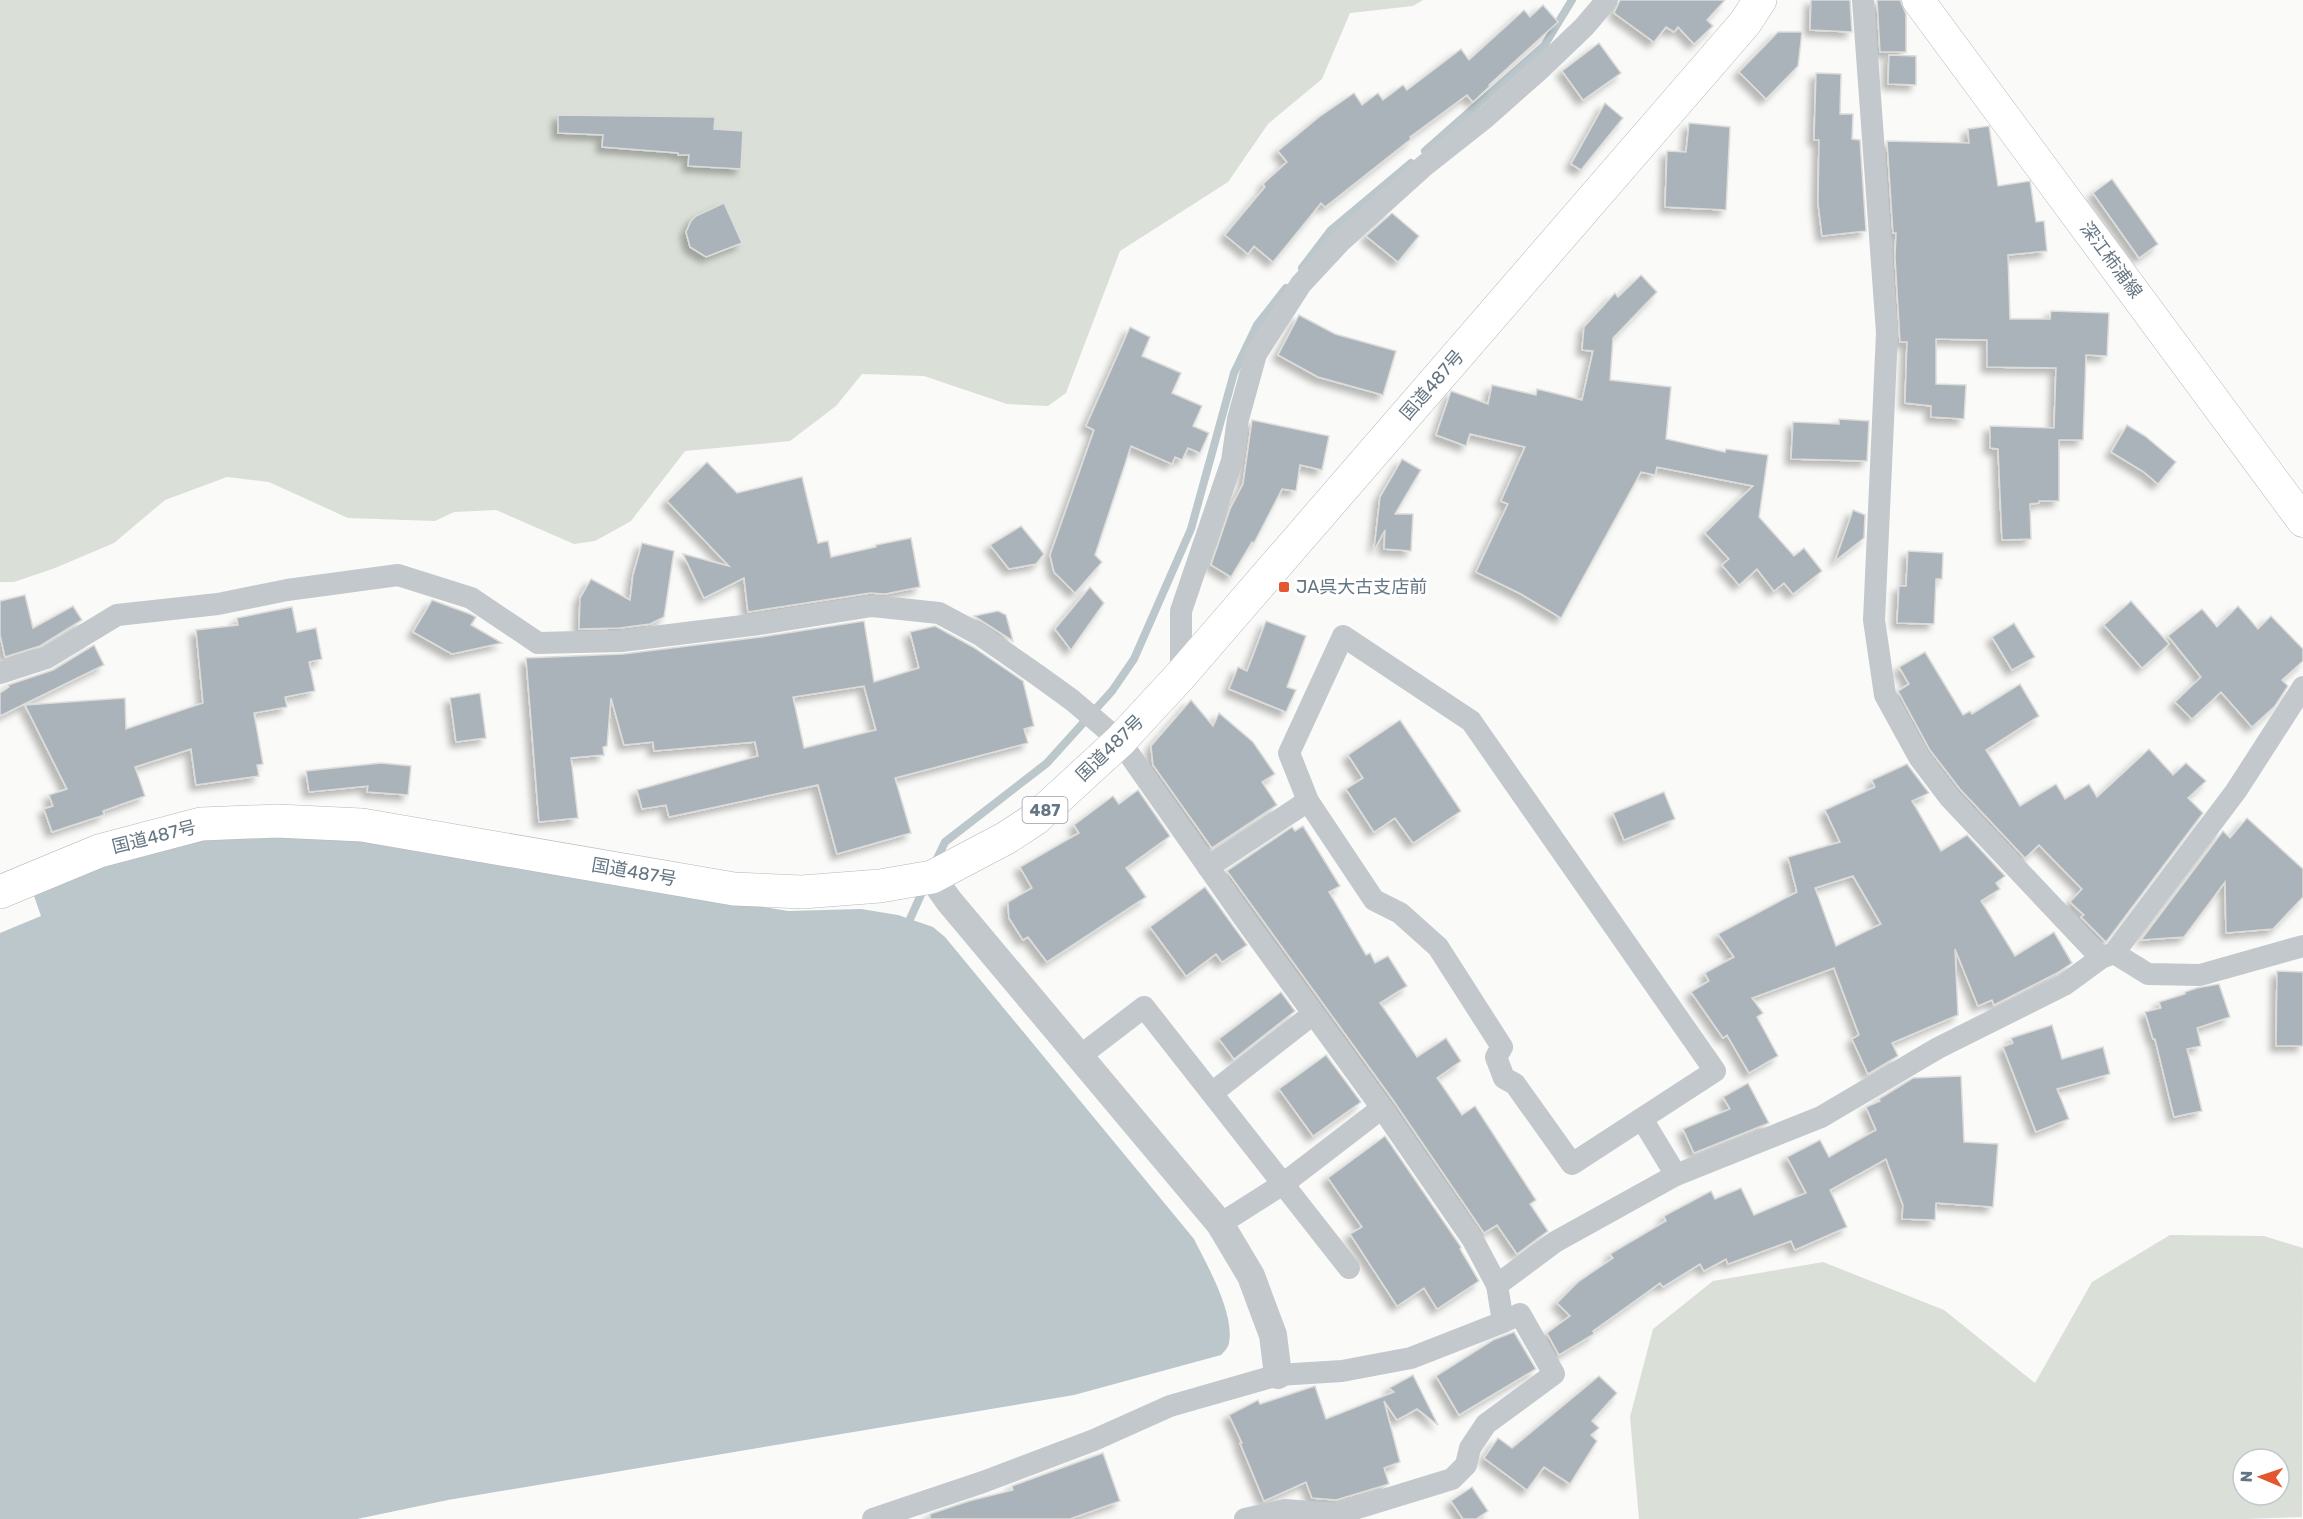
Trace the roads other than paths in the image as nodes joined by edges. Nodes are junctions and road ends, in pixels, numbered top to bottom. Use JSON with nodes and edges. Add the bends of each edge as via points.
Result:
{"nodes":[{"id":1,"x":1607,"y":0,"type":"edge"},
{"id":2,"x":1760,"y":0,"type":"edge"},
{"id":3,"x":1863,"y":0,"type":"edge"},
{"id":4,"x":1918,"y":0,"type":"edge"},
{"id":5,"x":2303,"y":521,"type":"edge"},
{"id":6,"x":0,"y":673,"type":"edge"},
{"id":7,"x":1181,"y":675,"type":"junction"},
{"id":8,"x":2303,"y":687,"type":"edge"},
{"id":9,"x":1120,"y":741,"type":"junction"},
{"id":10,"x":1308,"y":801,"type":"junction"},
{"id":11,"x":1208,"y":867,"type":"junction"},
{"id":12,"x":932,"y":877,"type":"junction"},
{"id":13,"x":0,"y":892,"type":"edge"},
{"id":14,"x":2303,"y":946,"type":"edge"},
{"id":15,"x":2107,"y":956,"type":"junction"},
{"id":16,"x":1312,"y":1014,"type":"junction"},
{"id":17,"x":1080,"y":1056,"type":"junction"},
{"id":18,"x":1212,"y":1093,"type":"junction"},
{"id":19,"x":1382,"y":1108,"type":"junction"},
{"id":20,"x":1642,"y":1119,"type":"junction"},
{"id":21,"x":1676,"y":1174,"type":"junction"},
{"id":22,"x":1283,"y":1184,"type":"junction"},
{"id":23,"x":1220,"y":1224,"type":"junction"},
{"id":24,"x":1349,"y":1268,"type":"dead end"},
{"id":25,"x":1497,"y":1286,"type":"junction"},
{"id":26,"x":1503,"y":1322,"type":"junction"},
{"id":27,"x":1278,"y":1375,"type":"junction"},
{"id":28,"x":873,"y":1519,"type":"edge"},
{"id":29,"x":1245,"y":1519,"type":"edge"}],
"edges":[{"from":1,"to":7,"type":"street","via":[[1538,71],[1341,241],[1301,284],[1256,354],[1238,419],[1232,461],[1181,611]]},
{"from":2,"to":7,"type":"highway","name":"国道487号","number":"487","via":[[1745,23]]},
{"from":3,"to":15,"type":"street","via":[[1887,333],[1874,620],[1885,696],[1919,757],[1950,798]]},
{"from":4,"to":5,"type":"main road","name":"深江柿浦線"},
{"from":6,"to":9,"type":"street","via":[[46,658],[117,615],[218,604],[398,575],[471,598],[538,644],[621,641],[872,606],[939,613],[980,635],[1036,674]]},
{"from":7,"to":9,"type":"highway","name":"国道487号","number":"487"},
{"from":8,"to":15,"type":"street","via":[[2236,791]]},
{"from":9,"to":11,"type":"street"},
{"from":9,"to":12,"type":"highway","name":"国道487号","number":"487","via":[[1035,819]]},
{"from":10,"to":11,"type":"street"},
{"from":10,"to":20,"type":"street","via":[[1374,900],[1400,913],[1438,947],[1502,1047],[1496,1057],[1504,1078],[1515,1084],[1572,1164]]},
{"from":10,"to":20,"type":"street","via":[[1289,753],[1343,636],[1471,721],[1715,1071]]},
{"from":11,"to":16,"type":"street"},
{"from":12,"to":13,"type":"highway","name":"国道487号","number":"487","via":[[802,892],[734,889],[362,825],[277,821],[201,825],[99,851]]},
{"from":12,"to":17,"type":"street"},
{"from":14,"to":15,"type":"street","via":[[2200,975],[2148,974]]},
{"from":15,"to":21,"type":"street","via":[[2064,985],[1938,1048],[1821,1117]]},
{"from":16,"to":18,"type":"street"},
{"from":16,"to":19,"type":"street"},
{"from":17,"to":18,"type":"street","via":[[1144,1007]]},
{"from":17,"to":23,"type":"street"},
{"from":18,"to":22,"type":"street"},
{"from":19,"to":22,"type":"street"},
{"from":19,"to":25,"type":"street","via":[[1473,1240]]},
{"from":20,"to":21,"type":"street"},
{"from":21,"to":25,"type":"street","via":[[1555,1242]]},
{"from":22,"to":23,"type":"street"},
{"from":22,"to":24,"type":"street"},
{"from":23,"to":27,"type":"street","via":[[1251,1276],[1273,1335]]},
{"from":25,"to":26,"type":"street"},
{"from":26,"to":27,"type":"street","via":[[1411,1358],[1342,1371]]},
{"from":26,"to":29,"type":"street","via":[[1520,1314],[1554,1374],[1486,1424],[1470,1448],[1466,1465],[1452,1479],[1338,1514],[1285,1510]]},
{"from":27,"to":28,"type":"street","via":[[1170,1406],[984,1482]]}]}
